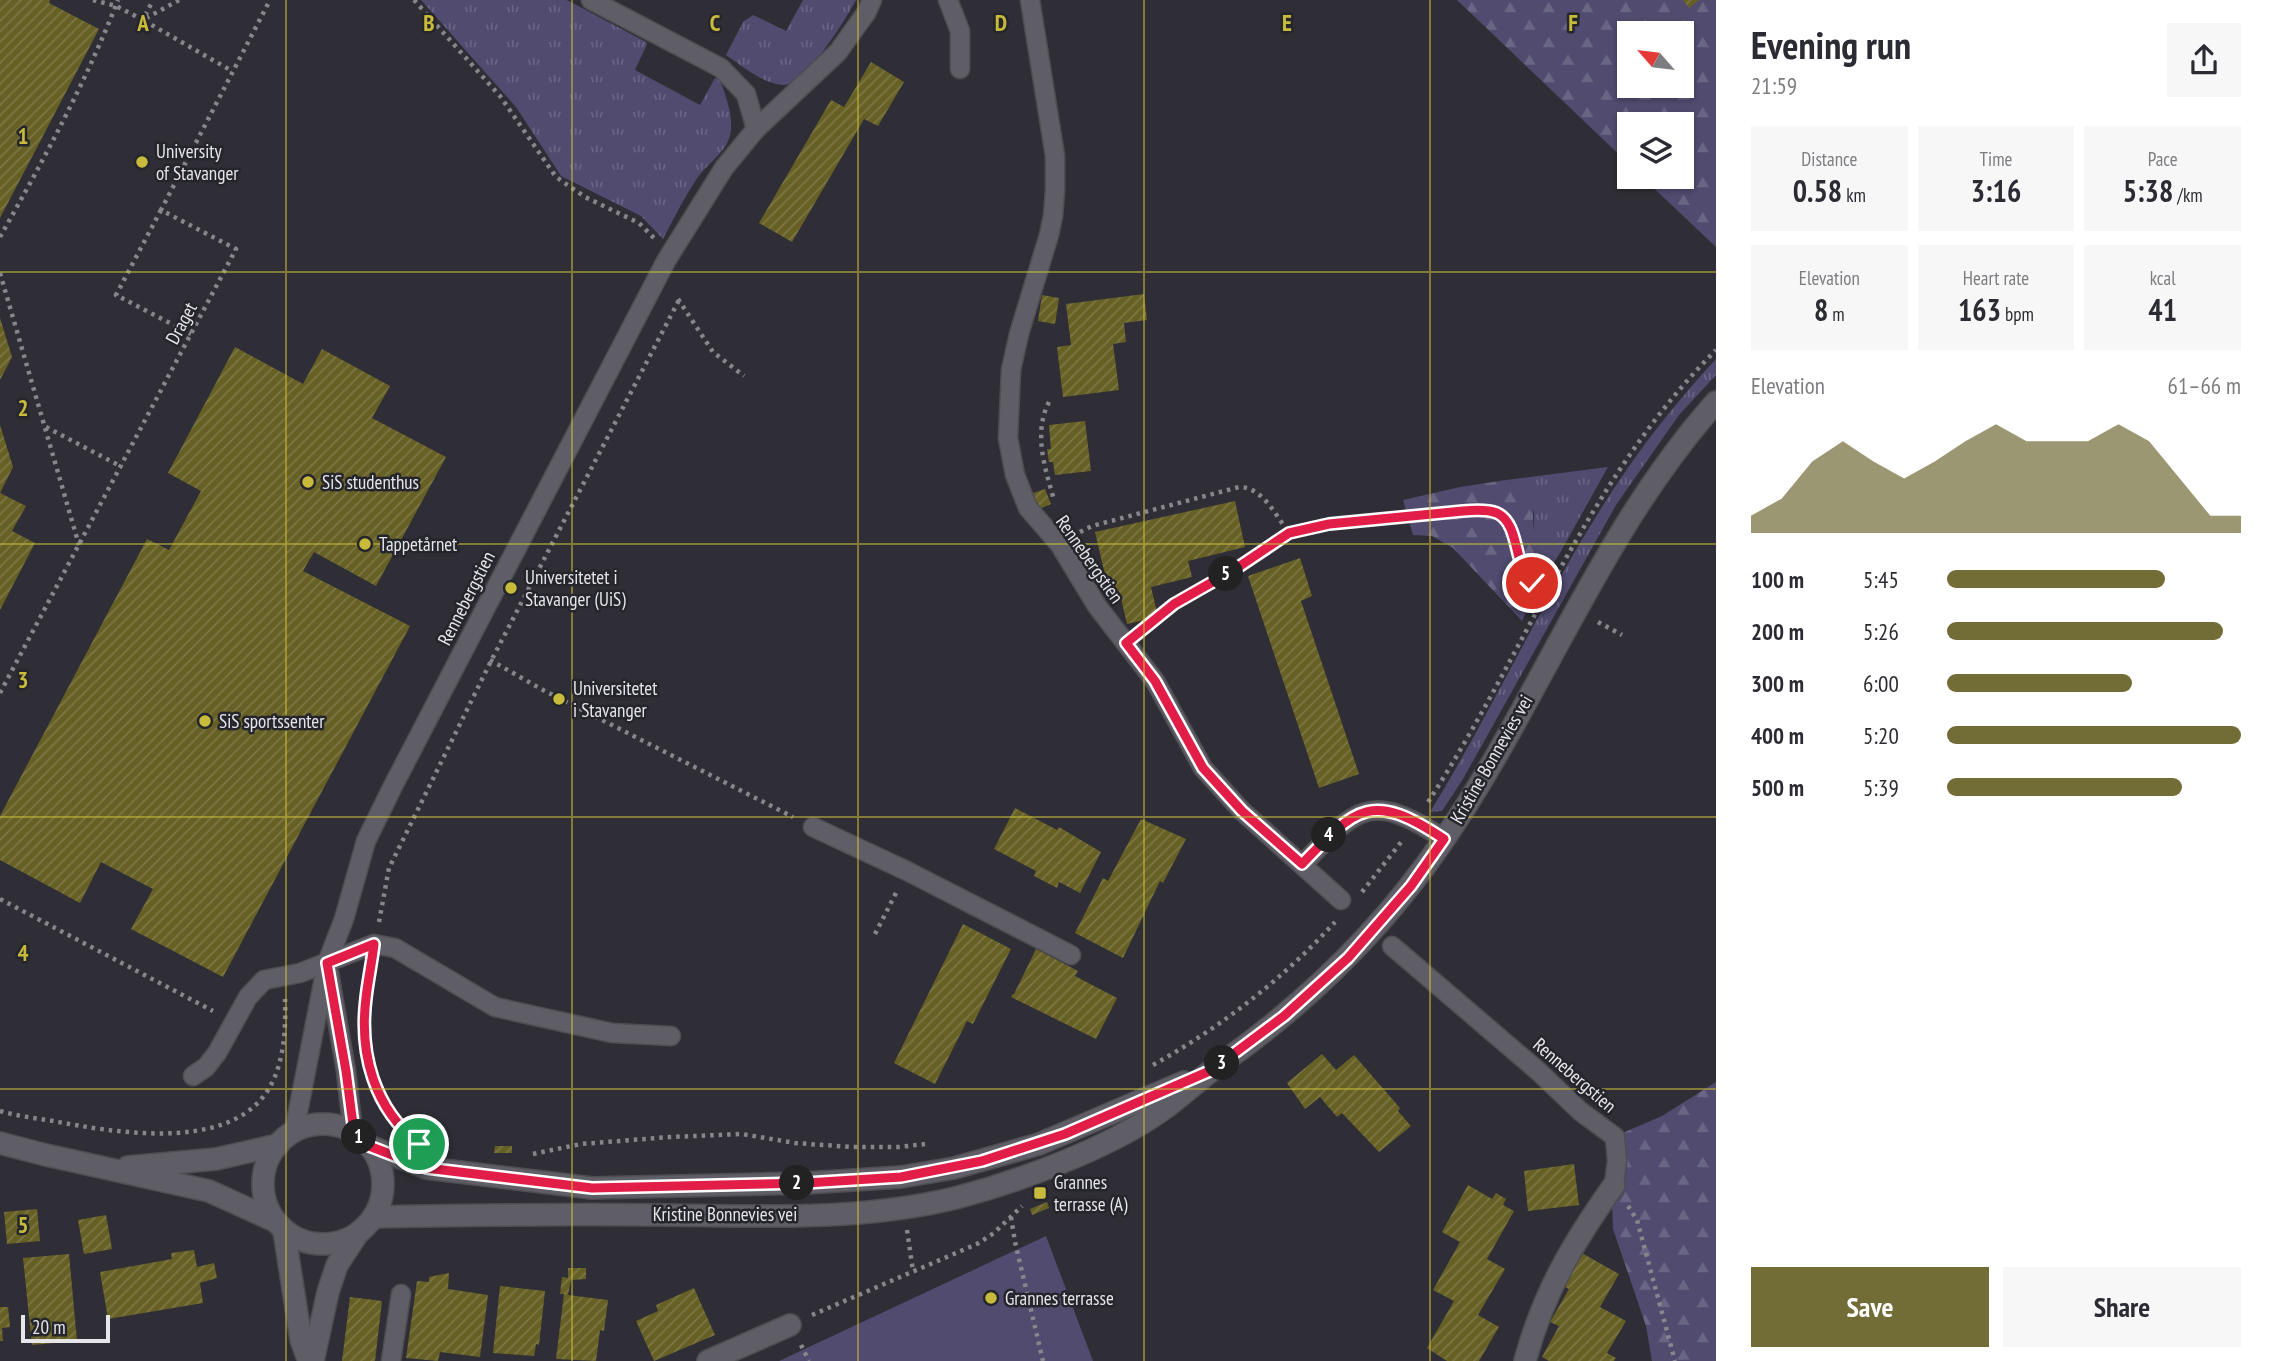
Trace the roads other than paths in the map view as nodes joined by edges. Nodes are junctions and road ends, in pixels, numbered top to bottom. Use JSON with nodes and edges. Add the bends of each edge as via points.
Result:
{"nodes":[{"id":1,"x":591,"y":0,"type":"edge"},
{"id":2,"x":872,"y":0,"type":"edge"},
{"id":3,"x":948,"y":0,"type":"edge"},
{"id":4,"x":1030,"y":0,"type":"edge"},
{"id":5,"x":960,"y":69,"type":"dead end"},
{"id":6,"x":757,"y":130,"type":"junction"},
{"id":7,"x":1716,"y":402,"type":"edge"},
{"id":8,"x":813,"y":827,"type":"road end"},
{"id":9,"x":1444,"y":839,"type":"junction"},
{"id":10,"x":1302,"y":864,"type":"junction"},
{"id":11,"x":1345,"y":906,"type":"road end"},
{"id":12,"x":1392,"y":946,"type":"dead end"},
{"id":13,"x":1071,"y":955,"type":"dead end"},
{"id":14,"x":327,"y":963,"type":"junction"},
{"id":15,"x":671,"y":1037,"type":"dead end"},
{"id":16,"x":1212,"y":1070,"type":"junction"},
{"id":17,"x":193,"y":1076,"type":"dead end"},
{"id":18,"x":286,"y":1138,"type":"junction"},
{"id":19,"x":361,"y":1139,"type":"junction"},
{"id":20,"x":0,"y":1143,"type":"edge"},
{"id":21,"x":108,"y":1168,"type":"junction"},
{"id":22,"x":1614,"y":1185,"type":"joint"},
{"id":23,"x":373,"y":1217,"type":"junction"},
{"id":24,"x":279,"y":1226,"type":"junction"},
{"id":25,"x":356,"y":1236,"type":"junction"},
{"id":26,"x":401,"y":1294,"type":"dead end"},
{"id":27,"x":790,"y":1325,"type":"road end"},
{"id":28,"x":311,"y":1361,"type":"edge"},
{"id":29,"x":391,"y":1361,"type":"edge"},
{"id":30,"x":708,"y":1361,"type":"edge"},
{"id":31,"x":1525,"y":1361,"type":"edge"}],
"edges":[{"from":1,"to":6,"type":"lane","via":[[721,68],[746,94]]},
{"from":2,"to":6,"type":"lane","name":"Rennebergstien","via":[[838,52]]},
{"from":3,"to":5,"type":"lane","via":[[960,31]]},
{"from":4,"to":10,"type":"lane","name":"Rennebergstien","via":[[1055,156],[1055,191],[1049,235],[1014,351],[1009,456],[1025,501],[1155,681],[1203,768],[1242,811]]},
{"from":6,"to":14,"type":"lane","name":"Rennebergstien","via":[[724,168],[666,261],[465,646],[366,841]]},
{"from":7,"to":9,"type":"main road","name":"Kristine Bonnevies vei","via":[[1660,471],[1616,537]]},
{"from":8,"to":13,"type":"lane"},
{"from":9,"to":10,"type":"lane","via":[[1400,814],[1371,811],[1346,820]]},
{"from":9,"to":16,"type":"main road","name":"Kristine Bonnevies vei","via":[[1411,886],[1348,958],[1284,1016]]},
{"from":10,"to":11,"type":"lane","name":"Rennebergstien"},
{"from":12,"to":22,"type":"lane","name":"Rennebergstien","via":[[1615,1138]]},
{"from":14,"to":15,"type":"lane","via":[[374,944],[395,947],[495,1007],[612,1033]]},
{"from":14,"to":17,"type":"lane","via":[[257,985],[217,1053]]},
{"from":14,"to":18,"type":"lane","name":"Rennebergstien"},
{"from":14,"to":19,"type":"lane"},
{"from":16,"to":19,"type":"main road","name":"Kristine Bonnevies vei","via":[[1039,1144],[954,1168],[901,1177],[592,1188],[426,1168]]},
{"from":16,"to":23,"type":"main road","name":"Kristine Bonnevies vei","via":[[1157,1114],[1085,1151],[998,1185],[931,1203],[809,1214]]},
{"from":18,"to":19,"type":"main road","via":[[313,1125],[334,1125]]},
{"from":18,"to":21,"type":"main road","via":[[216,1159]]},
{"from":18,"to":24,"type":"main road","via":[[267,1162],[262,1183],[265,1203]]},
{"from":19,"to":23,"type":"main road","via":[[379,1162],[383,1181]]},
{"from":20,"to":21,"type":"main road"},
{"from":21,"to":24,"type":"main road","via":[[209,1191]]},
{"from":22,"to":31,"type":"main road","via":[[1571,1248],[1544,1301]]},
{"from":23,"to":25,"type":"main road"},
{"from":24,"to":25,"type":"main road","via":[[306,1242],[325,1244]]},
{"from":24,"to":28,"type":"main road","via":[[301,1340]]},
{"from":25,"to":28,"type":"main road","via":[[337,1265]]},
{"from":26,"to":29,"type":"lane"},
{"from":27,"to":30,"type":"main road"}]}
